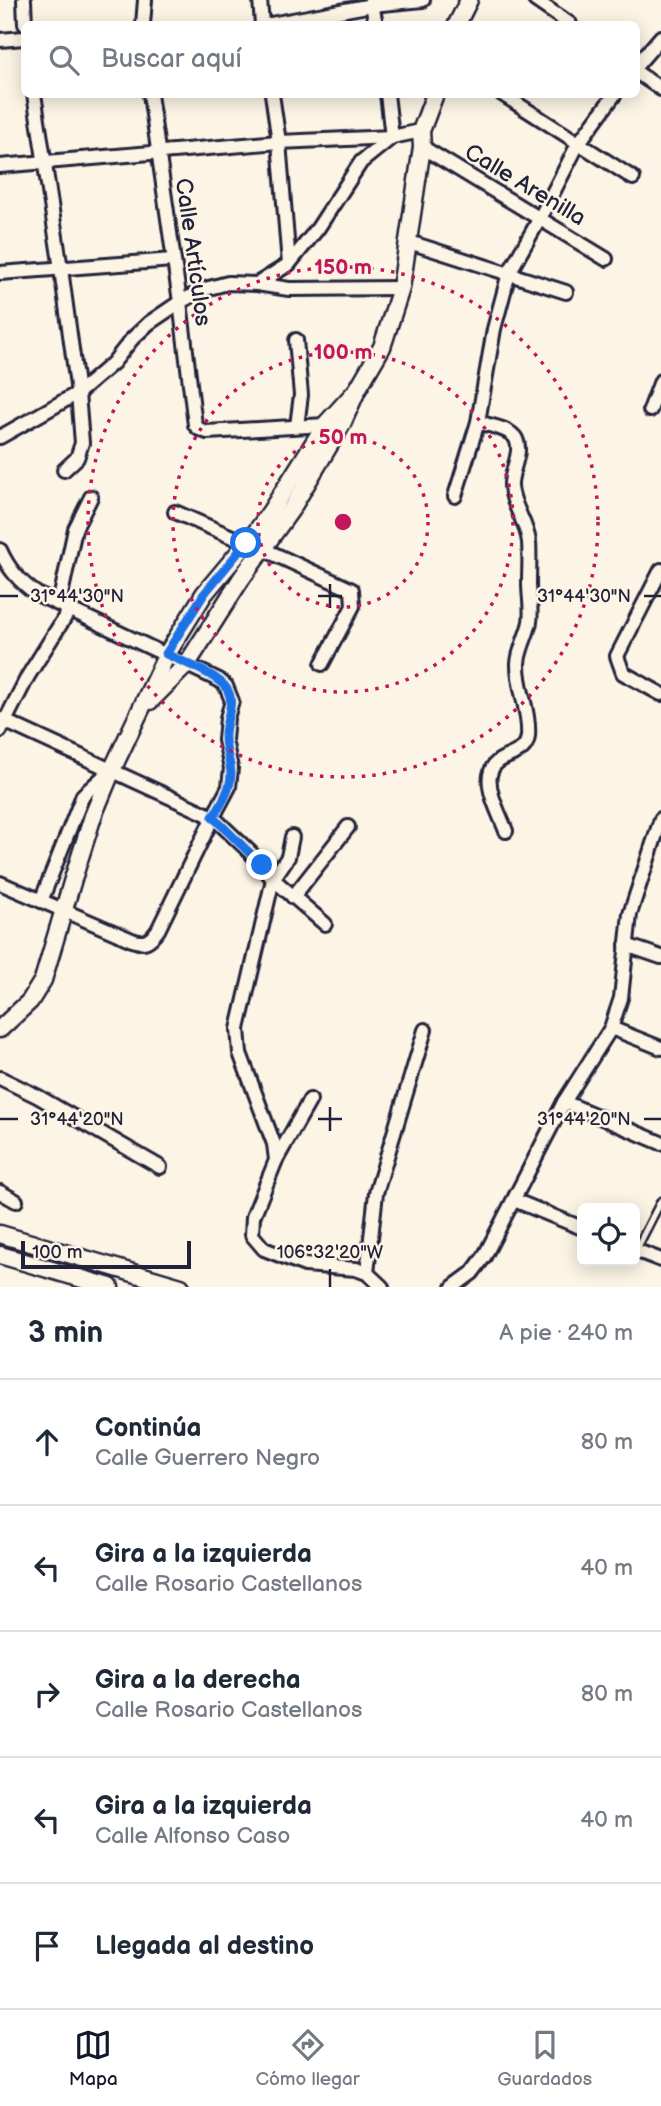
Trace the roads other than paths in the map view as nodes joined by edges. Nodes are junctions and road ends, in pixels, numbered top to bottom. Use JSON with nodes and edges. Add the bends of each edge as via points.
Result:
{"nodes":[{"id":1,"x":24,"y":0,"type":"edge"},
{"id":2,"x":145,"y":0,"type":"edge"},
{"id":3,"x":260,"y":0,"type":"edge"},
{"id":4,"x":423,"y":0,"type":"edge"},
{"id":5,"x":469,"y":0,"type":"edge"},
{"id":6,"x":535,"y":0,"type":"edge"},
{"id":7,"x":373,"y":2,"type":"edge"},
{"id":8,"x":24,"y":21,"type":"edge"},
{"id":9,"x":143,"y":21,"type":"edge"},
{"id":10,"x":262,"y":21,"type":"edge"},
{"id":11,"x":285,"y":21,"type":"edge"},
{"id":12,"x":376,"y":21,"type":"edge"},
{"id":13,"x":458,"y":21,"type":"edge"},
{"id":14,"x":566,"y":21,"type":"edge"},
{"id":15,"x":661,"y":37,"type":"edge"},
{"id":16,"x":21,"y":38,"type":"edge"},
{"id":17,"x":0,"y":40,"type":"edge"},
{"id":18,"x":640,"y":61,"type":"edge"},
{"id":19,"x":640,"y":75,"type":"edge"},
{"id":20,"x":661,"y":89,"type":"edge"},
{"id":21,"x":35,"y":98,"type":"edge"},
{"id":22,"x":150,"y":98,"type":"edge"},
{"id":23,"x":273,"y":98,"type":"edge"},
{"id":24,"x":387,"y":98,"type":"edge"},
{"id":25,"x":434,"y":98,"type":"edge"},
{"id":26,"x":508,"y":98,"type":"edge"},
{"id":27,"x":612,"y":98,"type":"edge"},
{"id":28,"x":392,"y":137,"type":"junction"},
{"id":29,"x":421,"y":139,"type":"junction"},
{"id":30,"x":279,"y":142,"type":"junction"},
{"id":31,"x":578,"y":144,"type":"junction"},
{"id":32,"x":157,"y":153,"type":"junction"},
{"id":33,"x":44,"y":161,"type":"junction"},
{"id":34,"x":0,"y":166,"type":"edge"},
{"id":35,"x":634,"y":178,"type":"dead end"},
{"id":36,"x":540,"y":218,"type":"junction"},
{"id":37,"x":409,"y":242,"type":"junction"},
{"id":38,"x":606,"y":259,"type":"dead end"},
{"id":39,"x":173,"y":260,"type":"junction"},
{"id":40,"x":289,"y":264,"type":"junction"},
{"id":41,"x":61,"y":269,"type":"junction"},
{"id":42,"x":0,"y":273,"type":"edge"},
{"id":43,"x":509,"y":273,"type":"junction"},
{"id":44,"x":257,"y":284,"type":"junction"},
{"id":45,"x":401,"y":288,"type":"junction"},
{"id":46,"x":566,"y":292,"type":"dead end"},
{"id":47,"x":180,"y":302,"type":"junction"},
{"id":48,"x":296,"y":340,"type":"dead end"},
{"id":49,"x":661,"y":380,"type":"edge"},
{"id":50,"x":358,"y":390,"type":"junction"},
{"id":51,"x":78,"y":393,"type":"junction"},
{"id":52,"x":650,"y":410,"type":"dead end"},
{"id":53,"x":478,"y":422,"type":"junction"},
{"id":54,"x":325,"y":425,"type":"junction"},
{"id":55,"x":297,"y":426,"type":"junction"},
{"id":56,"x":0,"y":437,"type":"edge"},
{"id":57,"x":64,"y":470,"type":"dead end"},
{"id":58,"x":455,"y":496,"type":"dead end"},
{"id":59,"x":91,"y":497,"type":"dead end"},
{"id":60,"x":174,"y":512,"type":"dead end"},
{"id":61,"x":246,"y":543,"type":"junction"},
{"id":62,"x":263,"y":549,"type":"junction"},
{"id":63,"x":0,"y":550,"type":"edge"},
{"id":64,"x":661,"y":570,"type":"edge"},
{"id":65,"x":65,"y":606,"type":"junction"},
{"id":66,"x":166,"y":654,"type":"junction"},
{"id":67,"x":187,"y":664,"type":"junction"},
{"id":68,"x":322,"y":664,"type":"dead end"},
{"id":69,"x":661,"y":694,"type":"edge"},
{"id":70,"x":141,"y":710,"type":"junction"},
{"id":71,"x":1,"y":724,"type":"edge"},
{"id":72,"x":112,"y":769,"type":"junction"},
{"id":73,"x":213,"y":817,"type":"junction"},
{"id":74,"x":661,"y":821,"type":"edge"},
{"id":75,"x":348,"y":827,"type":"dead end"},
{"id":76,"x":506,"y":831,"type":"dead end"},
{"id":77,"x":292,"y":837,"type":"dead end"},
{"id":78,"x":273,"y":879,"type":"junction"},
{"id":79,"x":0,"y":883,"type":"edge"},
{"id":80,"x":293,"y":897,"type":"junction"},
{"id":81,"x":41,"y":901,"type":"junction"},
{"id":82,"x":63,"y":911,"type":"junction"},
{"id":83,"x":325,"y":924,"type":"dead end"},
{"id":84,"x":626,"y":945,"type":"junction"},
{"id":85,"x":661,"y":957,"type":"edge"},
{"id":86,"x":611,"y":1028,"type":"junction"},
{"id":87,"x":0,"y":1029,"type":"edge"},
{"id":88,"x":425,"y":1030,"type":"dead end"},
{"id":89,"x":661,"y":1048,"type":"edge"},
{"id":90,"x":0,"y":1078,"type":"edge"},
{"id":91,"x":310,"y":1100,"type":"dead end"},
{"id":92,"x":565,"y":1102,"type":"junction"},
{"id":93,"x":660,"y":1143,"type":"edge"},
{"id":94,"x":276,"y":1160,"type":"junction"},
{"id":95,"x":160,"y":1167,"type":"dead end"},
{"id":96,"x":0,"y":1192,"type":"edge"},
{"id":97,"x":16,"y":1200,"type":"dead end"},
{"id":98,"x":514,"y":1200,"type":"junction"},
{"id":99,"x":661,"y":1200,"type":"edge"},
{"id":100,"x":577,"y":1226,"type":"edge"},
{"id":101,"x":0,"y":1234,"type":"edge"},
{"id":102,"x":640,"y":1240,"type":"edge"},
{"id":103,"x":640,"y":1252,"type":"edge"},
{"id":104,"x":0,"y":1255,"type":"edge"},
{"id":105,"x":661,"y":1261,"type":"edge"},
{"id":106,"x":367,"y":1273,"type":"junction"},
{"id":107,"x":110,"y":1287,"type":"edge"},
{"id":108,"x":181,"y":1287,"type":"edge"},
{"id":109,"x":382,"y":1287,"type":"edge"},
{"id":110,"x":453,"y":1287,"type":"edge"}],
"edges":[{"from":1,"to":8,"type":"street"},
{"from":2,"to":9,"type":"street"},
{"from":3,"to":10,"type":"street"},
{"from":4,"to":7,"type":"street"},
{"from":5,"to":13,"type":"street"},
{"from":6,"to":14,"type":"street"},
{"from":7,"to":11,"type":"street"},
{"from":7,"to":12,"type":"street"},
{"from":15,"to":18,"type":"street"},
{"from":16,"to":17,"type":"street"},
{"from":19,"to":20,"type":"street"},
{"from":21,"to":33,"type":"street"},
{"from":22,"to":32,"type":"street","name":"Calle Artículos"},
{"from":23,"to":30,"type":"street"},
{"from":24,"to":28,"type":"street"},
{"from":25,"to":29,"type":"street"},
{"from":26,"to":31,"type":"street"},
{"from":27,"to":31,"type":"street"},
{"from":28,"to":29,"type":"street"},
{"from":28,"to":30,"type":"street"},
{"from":28,"to":40,"type":"street","via":[[361,162]]},
{"from":29,"to":36,"type":"street","name":"Calle Arenilla"},
{"from":29,"to":37,"type":"street"},
{"from":30,"to":32,"type":"street"},
{"from":30,"to":40,"type":"street"},
{"from":31,"to":35,"type":"street"},
{"from":31,"to":36,"type":"street"},
{"from":32,"to":33,"type":"street"},
{"from":32,"to":39,"type":"street","name":"Calle Artículos"},
{"from":33,"to":34,"type":"street"},
{"from":33,"to":41,"type":"street"},
{"from":36,"to":38,"type":"street","name":"Calle Arenilla"},
{"from":36,"to":43,"type":"street"},
{"from":37,"to":43,"type":"street"},
{"from":37,"to":45,"type":"street"},
{"from":39,"to":41,"type":"street"},
{"from":39,"to":47,"type":"street","name":"Calle Artículos"},
{"from":40,"to":44,"type":"street"},
{"from":41,"to":42,"type":"street"},
{"from":41,"to":51,"type":"street"},
{"from":43,"to":46,"type":"street"},
{"from":43,"to":53,"type":"street"},
{"from":44,"to":45,"type":"street","via":[[289,289]]},
{"from":44,"to":47,"type":"street","via":[[228,283]]},
{"from":45,"to":50,"type":"street","via":[[382,346]]},
{"from":47,"to":51,"type":"street","via":[[149,323]]},
{"from":47,"to":55,"type":"street","name":"Calle Artículos","via":[[195,425],[207,432]]},
{"from":48,"to":55,"type":"street","via":[[301,395]]},
{"from":49,"to":52,"type":"street"},
{"from":50,"to":54,"type":"street"},
{"from":50,"to":62,"type":"street","via":[[317,468]]},
{"from":51,"to":56,"type":"street"},
{"from":51,"to":57,"type":"street","via":[[82,443],[77,458]]},
{"from":53,"to":58,"type":"street"},
{"from":53,"to":76,"type":"street","via":[[512,433],[518,442],[511,486],[528,537],[530,621],[518,660],[528,737],[519,753],[506,756],[490,774]]},
{"from":54,"to":55,"type":"street"},
{"from":54,"to":61,"type":"street","via":[[271,512]]},
{"from":59,"to":65,"type":"street","via":[[75,528]]},
{"from":60,"to":61,"type":"street"},
{"from":61,"to":66,"type":"street","via":[[204,594]]},
{"from":62,"to":67,"type":"street"},
{"from":62,"to":68,"type":"street","via":[[352,590],[354,607]]},
{"from":63,"to":65,"type":"street","via":[[21,583]]},
{"from":64,"to":69,"type":"street","via":[[617,656],[622,673]]},
{"from":65,"to":66,"type":"street"},
{"from":65,"to":71,"type":"street"},
{"from":66,"to":67,"type":"street"},
{"from":66,"to":70,"type":"street"},
{"from":67,"to":70,"type":"street"},
{"from":67,"to":73,"type":"street","via":[[219,680],[232,701],[225,740],[231,779]]},
{"from":70,"to":72,"type":"street"},
{"from":71,"to":72,"type":"street"},
{"from":72,"to":73,"type":"street"},
{"from":72,"to":81,"type":"street","via":[[83,795]]},
{"from":72,"to":82,"type":"street"},
{"from":73,"to":78,"type":"street"},
{"from":73,"to":82,"type":"street","via":[[149,942],[132,940]]},
{"from":74,"to":84,"type":"street","via":[[630,914]]},
{"from":75,"to":80,"type":"street"},
{"from":77,"to":78,"type":"street","via":[[288,857]]},
{"from":78,"to":80,"type":"street"},
{"from":78,"to":94,"type":"street","via":[[238,1029],[240,1053]]},
{"from":79,"to":81,"type":"street"},
{"from":80,"to":83,"type":"street"},
{"from":81,"to":82,"type":"street"},
{"from":82,"to":87,"type":"street","via":[[43,980],[30,1001]]},
{"from":84,"to":85,"type":"street"},
{"from":84,"to":86,"type":"street","via":[[621,998]]},
{"from":86,"to":89,"type":"street"},
{"from":86,"to":92,"type":"street"},
{"from":88,"to":106,"type":"street","via":[[376,1193]]},
{"from":90,"to":95,"type":"street"},
{"from":91,"to":94,"type":"street"},
{"from":92,"to":93,"type":"street"},
{"from":92,"to":98,"type":"street"},
{"from":94,"to":106,"type":"street","via":[[253,1217],[256,1242],[305,1265]]},
{"from":96,"to":97,"type":"street"},
{"from":98,"to":100,"type":"street"},
{"from":98,"to":110,"type":"street","via":[[484,1257]]},
{"from":99,"to":102,"type":"lane"},
{"from":101,"to":108,"type":"street"},
{"from":103,"to":105,"type":"street"},
{"from":104,"to":107,"type":"street"},
{"from":106,"to":109,"type":"street"}]}
